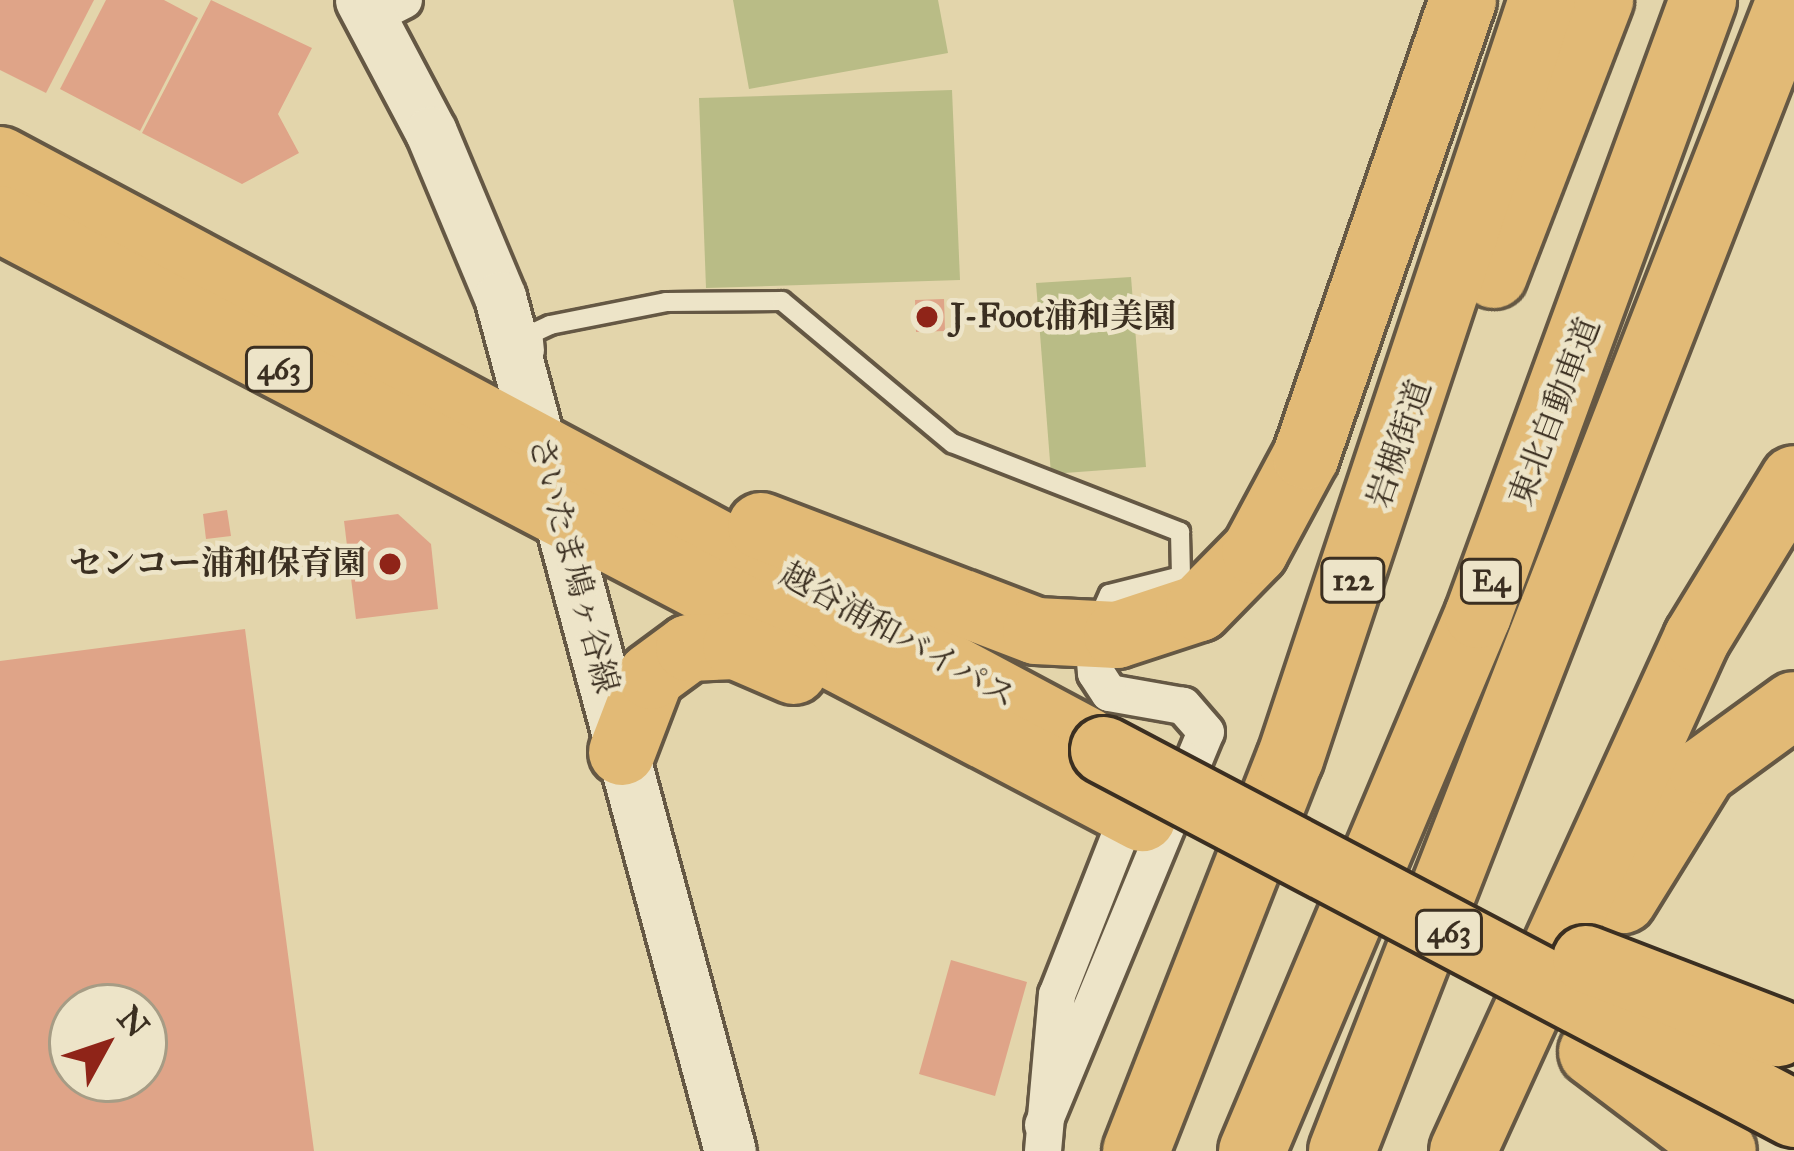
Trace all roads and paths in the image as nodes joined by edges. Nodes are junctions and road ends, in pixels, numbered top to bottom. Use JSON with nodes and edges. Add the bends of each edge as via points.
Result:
{"nodes":[{"id":1,"x":1463,"y":0,"type":"edge"},
{"id":2,"x":1542,"y":0,"type":"edge"},
{"id":3,"x":1600,"y":0,"type":"edge"},
{"id":4,"x":1703,"y":0,"type":"edge"},
{"id":5,"x":1790,"y":0,"type":"edge"},
{"id":6,"x":379,"y":6,"type":"edge"},
{"id":7,"x":0,"y":160,"type":"edge"},
{"id":8,"x":0,"y":219,"type":"edge"},
{"id":9,"x":536,"y":362,"type":"dead end"},
{"id":10,"x":540,"y":443,"type":"junction"},
{"id":11,"x":1794,"y":479,"type":"edge"},
{"id":12,"x":647,"y":498,"type":"junction"},
{"id":13,"x":559,"y":515,"type":"junction"},
{"id":14,"x":1093,"y":635,"type":"junction"},
{"id":15,"x":1779,"y":712,"type":"edge"},
{"id":16,"x":1087,"y":741,"type":"junction"},
{"id":17,"x":622,"y":752,"type":"junction"},
{"id":18,"x":1290,"y":759,"type":"junction"},
{"id":19,"x":1136,"y":815,"type":"junction"},
{"id":20,"x":1231,"y":908,"type":"junction"},
{"id":21,"x":1794,"y":1036,"type":"edge"},
{"id":22,"x":1592,"y":1052,"type":"junction"},
{"id":23,"x":1794,"y":1114,"type":"edge"},
{"id":24,"x":1060,"y":1142,"type":"edge"},
{"id":25,"x":730,"y":1151,"type":"edge"},
{"id":26,"x":1136,"y":1151,"type":"edge"},
{"id":27,"x":1252,"y":1151,"type":"edge"},
{"id":28,"x":1342,"y":1151,"type":"edge"},
{"id":29,"x":1462,"y":1151,"type":"edge"},
{"id":30,"x":1507,"y":1151,"type":"edge"},
{"id":31,"x":1724,"y":1151,"type":"edge"},
{"id":32,"x":1780,"y":1151,"type":"edge"}],
"edges":[{"from":1,"to":14,"type":"highway","via":[[1306,456],[1267,531],[1199,608]]},
{"from":2,"to":18,"type":"highway","name":"岩槻街道","number":"122"},
{"from":3,"to":18,"type":"highway","via":[[1535,178]]},
{"from":4,"to":27,"type":"highway","name":"東北自動車道","number":"E4","via":[[1478,615]]},
{"from":5,"to":28,"type":"highway","number":"E4"},
{"from":6,"to":10,"type":"main road","name":"さいたま鳩ヶ谷線","via":[[468,214]]},
{"from":7,"to":10,"type":"highway","name":"越谷浦和バイパス","number":"463"},
{"from":8,"to":13,"type":"highway","name":"越谷浦和バイパス","number":"463"},
{"from":9,"to":14,"type":"lane","via":[[533,333],[550,326],[666,302],[782,301],[952,442],[1180,532],[1180,576],[1109,594]]},
{"from":10,"to":12,"type":"highway","name":"越谷浦和バイパス","number":"463"},
{"from":10,"to":13,"type":"main road","name":"さいたま鳩ヶ谷線"},
{"from":11,"to":29,"type":"highway","via":[[1697,638]]},
{"from":12,"to":14,"type":"highway","via":[[788,533],[989,617]]},
{"from":12,"to":16,"type":"highway","name":"越谷浦和バイパス","number":"463"},
{"from":13,"to":17,"type":"main road","name":"さいたま鳩ヶ谷線"},
{"from":13,"to":19,"type":"highway","name":"越谷浦和バイパス","number":"463"},
{"from":14,"to":24,"type":"street","via":[[1096,673],[1109,693],[1183,706],[1206,732]]},
{"from":15,"to":30,"type":"highway","via":[[1703,771],[1655,838]]},
{"from":16,"to":21,"type":"highway","bridge":true,"via":[[1702,1010]]},
{"from":16,"to":23,"type":"highway","name":"越谷浦和バイパス","number":"463","bridge":true},
{"from":17,"to":19,"type":"highway","via":[[638,701],[670,658],[706,644],[736,646]]},
{"from":17,"to":25,"type":"main road","name":"さいたま鳩ヶ谷線"},
{"from":18,"to":20,"type":"highway","name":"岩槻街道","number":"122"},
{"from":19,"to":22,"type":"highway","name":"越谷浦和バイパス","number":"463"},
{"from":19,"to":24,"type":"street","via":[[1057,995]]},
{"from":20,"to":24,"type":"highway"},
{"from":20,"to":26,"type":"highway","name":"岩槻街道","number":"122"},
{"from":22,"to":31,"type":"highway"},
{"from":22,"to":32,"type":"highway","name":"越谷浦和バイパス","number":"463"}]}
